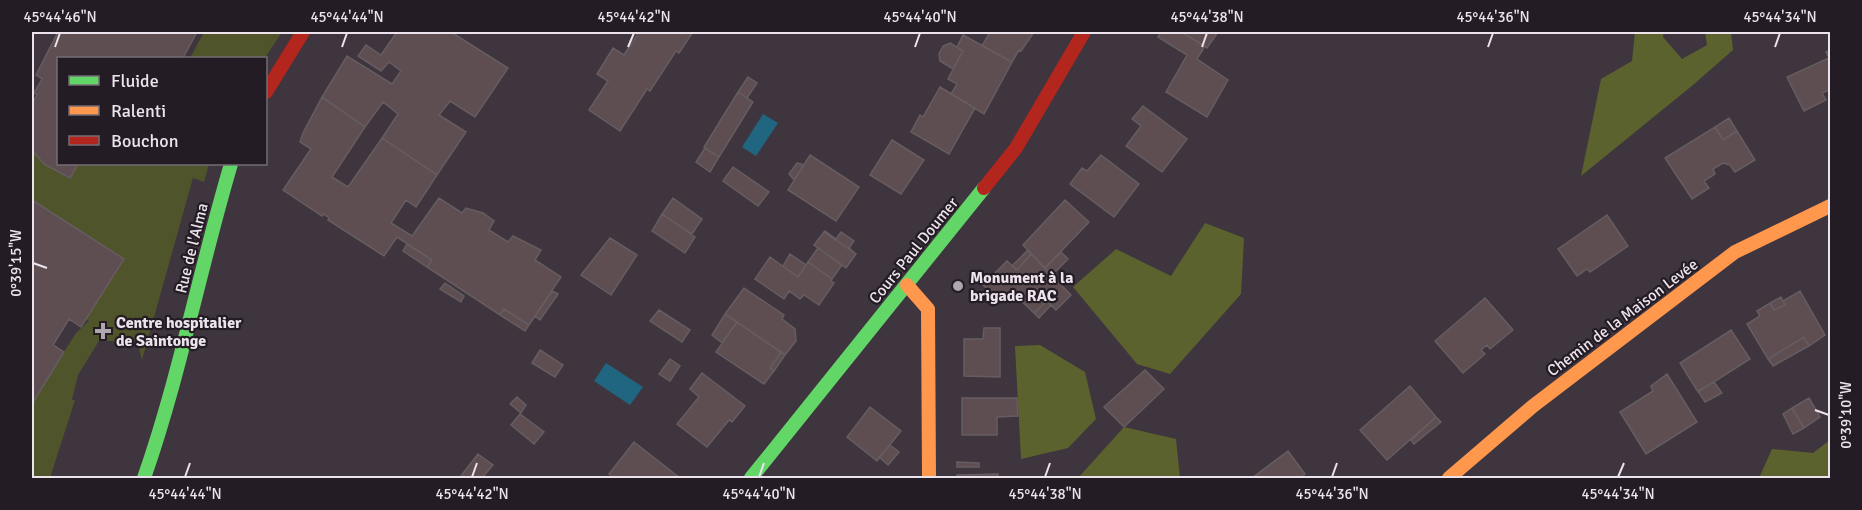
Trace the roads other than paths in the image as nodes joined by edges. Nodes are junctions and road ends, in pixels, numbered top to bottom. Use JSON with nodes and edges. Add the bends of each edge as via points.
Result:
{"nodes":[{"id":1,"x":303,"y":32,"type":"edge"},
{"id":2,"x":1084,"y":32,"type":"edge"},
{"id":3,"x":267,"y":90,"type":"edge"},
{"id":4,"x":231,"y":165,"type":"edge"},
{"id":5,"x":1830,"y":206,"type":"edge"},
{"id":6,"x":907,"y":285,"type":"junction"},
{"id":7,"x":144,"y":478,"type":"edge"},
{"id":8,"x":751,"y":478,"type":"edge"},
{"id":9,"x":930,"y":478,"type":"edge"},
{"id":10,"x":1449,"y":478,"type":"edge"}],
"edges":[{"from":1,"to":3,"type":"street"},
{"from":2,"to":6,"type":"street","name":"Cours Paul Doumer","via":[[1016,148]]},
{"from":4,"to":7,"type":"street","name":"Rue de l'Alma","via":[[161,429]]},
{"from":5,"to":10,"type":"street","name":"Chemin de la Maison Levée","via":[[1735,252],[1533,406]]},
{"from":6,"to":8,"type":"street","name":"Cours Paul Doumer"},
{"from":6,"to":9,"type":"street","via":[[928,309]]}]}
